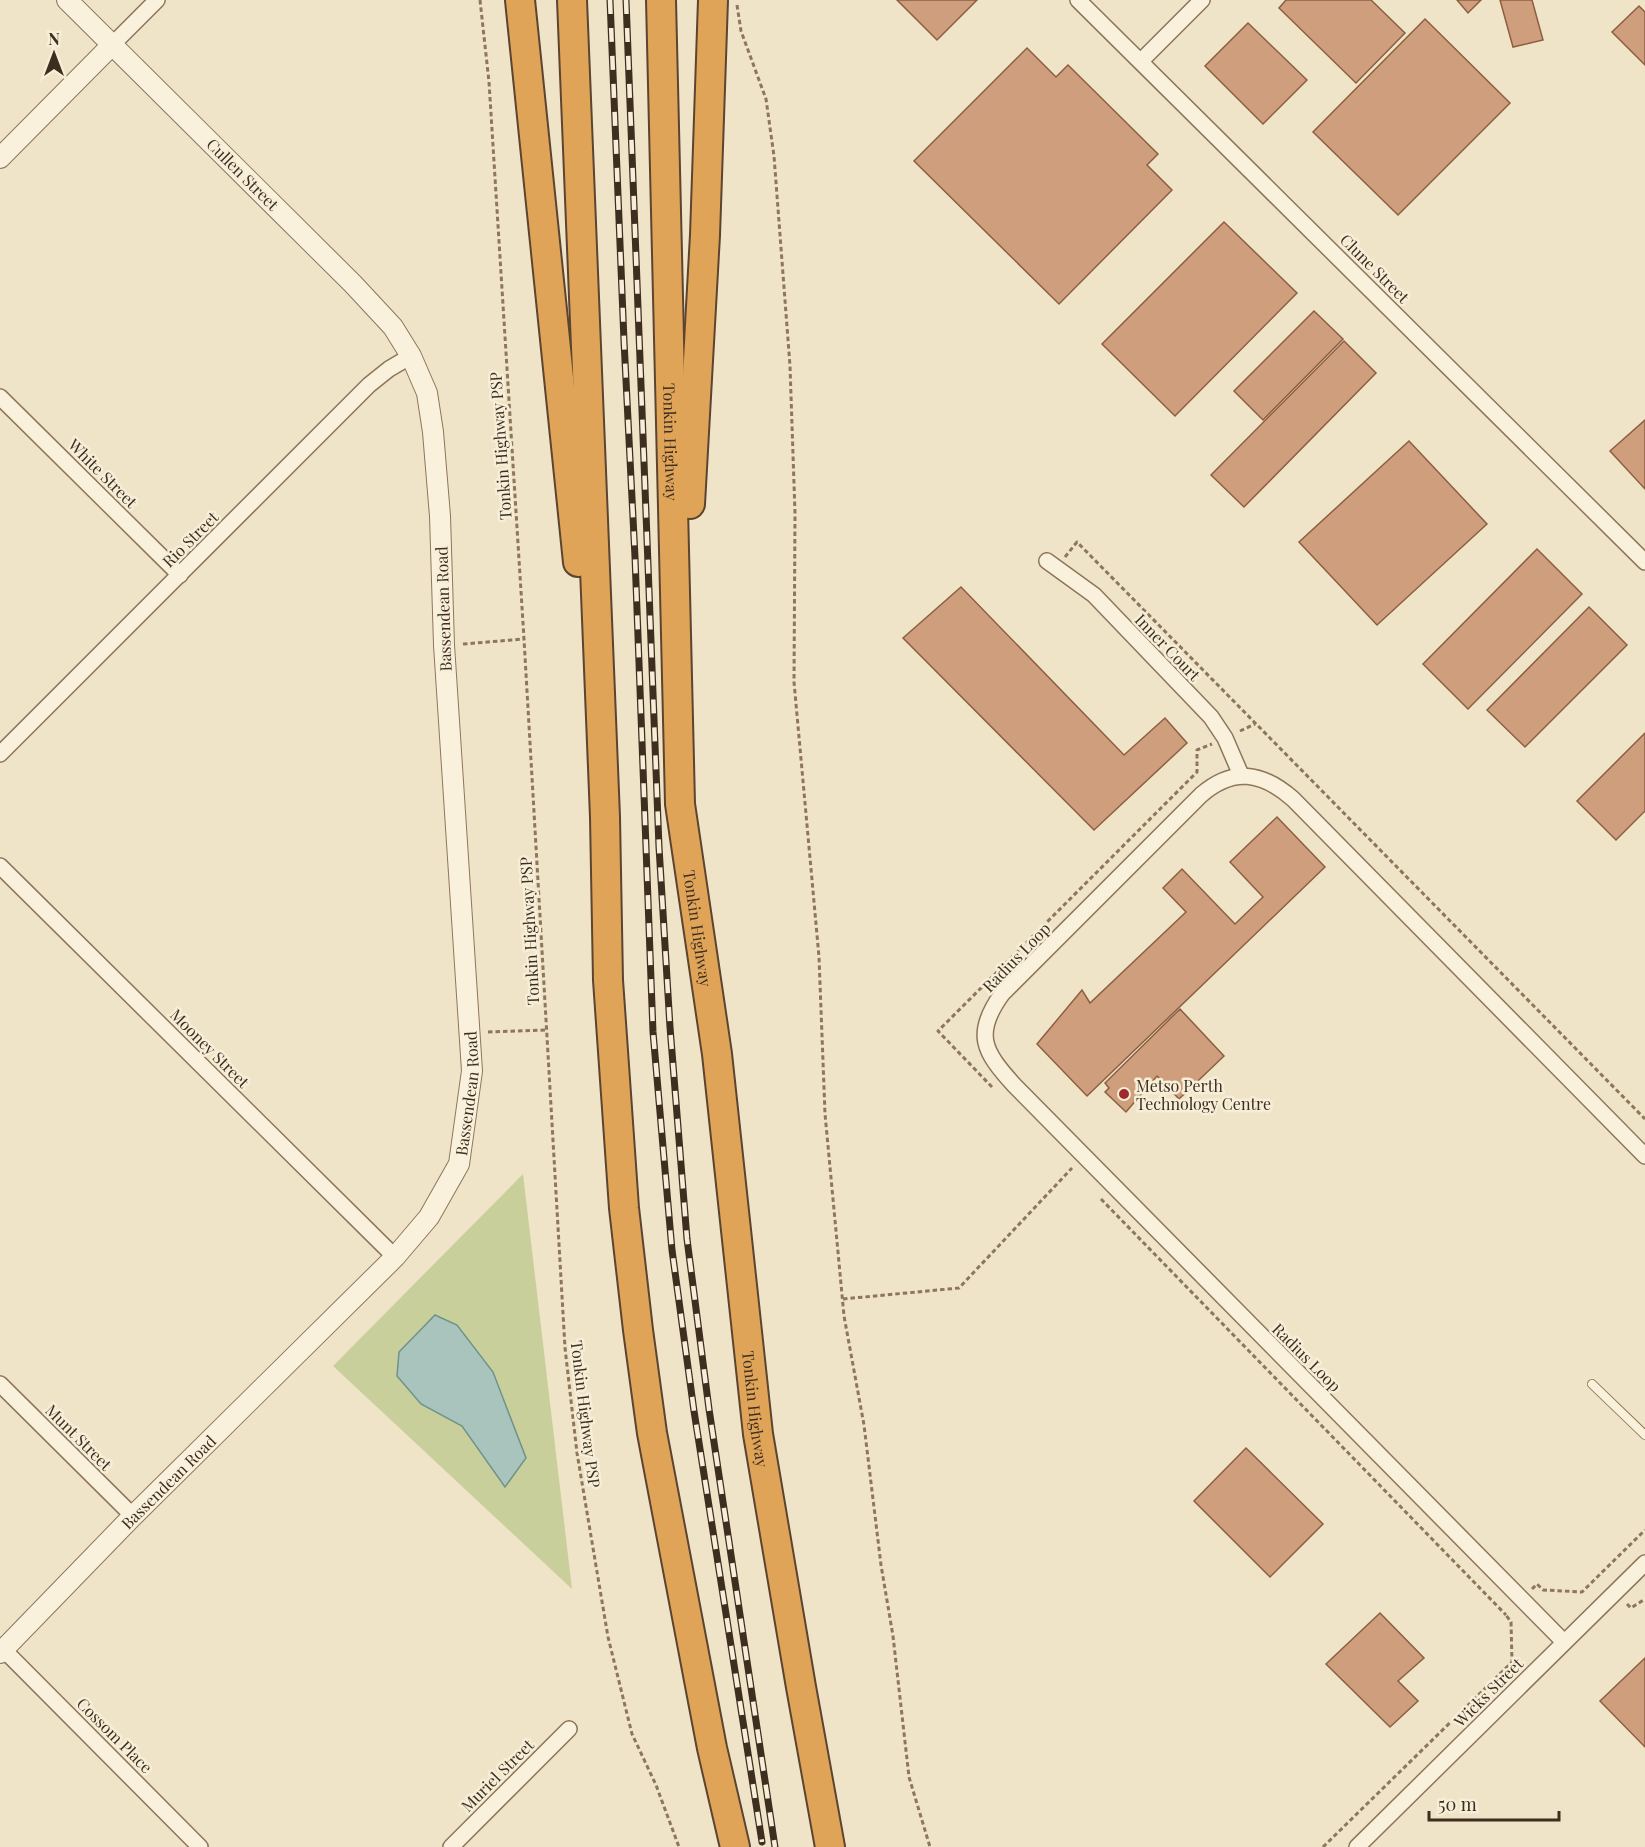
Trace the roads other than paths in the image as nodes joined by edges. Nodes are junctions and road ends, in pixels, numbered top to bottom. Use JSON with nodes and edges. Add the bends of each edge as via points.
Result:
{"nodes":[{"id":1,"x":67,"y":0,"type":"edge"},
{"id":2,"x":157,"y":0,"type":"edge"},
{"id":3,"x":520,"y":0,"type":"edge"},
{"id":4,"x":572,"y":0,"type":"edge"},
{"id":5,"x":661,"y":0,"type":"edge"},
{"id":6,"x":713,"y":0,"type":"edge"},
{"id":7,"x":1078,"y":0,"type":"edge"},
{"id":8,"x":1202,"y":0,"type":"edge"},
{"id":9,"x":112,"y":45,"type":"junction"},
{"id":10,"x":1141,"y":61,"type":"junction"},
{"id":11,"x":0,"y":158,"type":"edge"},
{"id":12,"x":411,"y":356,"type":"junction"},
{"id":13,"x":0,"y":397,"type":"edge"},
{"id":14,"x":1645,"y":562,"type":"edge"},
{"id":15,"x":1052,"y":564,"type":"road end"},
{"id":16,"x":180,"y":575,"type":"junction"},
{"id":17,"x":0,"y":754,"type":"edge"},
{"id":18,"x":1241,"y":775,"type":"junction"},
{"id":19,"x":605,"y":818,"type":"junction"},
{"id":20,"x":0,"y":866,"type":"edge"},
{"id":21,"x":717,"y":1054,"type":"junction"},
{"id":22,"x":1645,"y":1156,"type":"edge"},
{"id":23,"x":395,"y":1257,"type":"junction"},
{"id":24,"x":0,"y":1384,"type":"edge"},
{"id":25,"x":1592,"y":1384,"type":"dead end"},
{"id":26,"x":1645,"y":1435,"type":"edge"},
{"id":27,"x":133,"y":1516,"type":"junction"},
{"id":28,"x":1645,"y":1563,"type":"edge"},
{"id":29,"x":1564,"y":1642,"type":"junction"},
{"id":30,"x":2,"y":1652,"type":"edge"},
{"id":31,"x":569,"y":1729,"type":"dead end"},
{"id":32,"x":201,"y":1847,"type":"edge"},
{"id":33,"x":451,"y":1847,"type":"edge"},
{"id":34,"x":735,"y":1847,"type":"edge"},
{"id":35,"x":830,"y":1847,"type":"edge"},
{"id":36,"x":1357,"y":1847,"type":"edge"}],
"edges":[{"from":1,"to":9,"type":"street","name":"Cullen Street"},
{"from":2,"to":9,"type":"street"},
{"from":3,"to":19,"type":"highway"},
{"from":4,"to":19,"type":"highway"},
{"from":5,"to":21,"type":"highway","name":"Tonkin Highway","via":[[681,804]]},
{"from":6,"to":21,"type":"highway","via":[[688,547],[697,785]]},
{"from":7,"to":10,"type":"street","name":"Clune Street"},
{"from":8,"to":10,"type":"street"},
{"from":9,"to":11,"type":"street"},
{"from":9,"to":12,"type":"street","name":"Cullen Street","via":[[353,284],[393,327]]},
{"from":10,"to":14,"type":"street","name":"Clune Street"},
{"from":12,"to":16,"type":"street","name":"Rio Street","via":[[369,385]]},
{"from":12,"to":23,"type":"street","name":"Bassendean Road","via":[[428,393],[433,432],[472,1071],[459,1164],[429,1217]]},
{"from":13,"to":16,"type":"street","name":"White Street"},
{"from":15,"to":18,"type":"street","name":"Inner Court","via":[[1094,595],[1211,717]]},
{"from":16,"to":17,"type":"street","name":"Rio Street"},
{"from":18,"to":22,"type":"street","via":[[1274,785],[1293,800]]},
{"from":18,"to":29,"type":"street","name":"Radius Loop","via":[[1214,784],[1201,795],[1002,994],[988,1019],[986,1044],[994,1063],[1014,1085]]},
{"from":19,"to":34,"type":"highway","via":[[608,980],[624,1208],[638,1330],[680,1584]]},
{"from":20,"to":23,"type":"street","name":"Mooney Street"},
{"from":21,"to":35,"type":"highway","name":"Tonkin Highway","via":[[758,1434]]},
{"from":23,"to":27,"type":"street","name":"Bassendean Road"},
{"from":24,"to":27,"type":"street","name":"Munt Street"},
{"from":25,"to":26,"type":"lane"},
{"from":27,"to":30,"type":"street","name":"Bassendean Road"},
{"from":28,"to":29,"type":"street","name":"Wicks Street"},
{"from":29,"to":36,"type":"street","name":"Wicks Street"},
{"from":30,"to":32,"type":"street","name":"Cossom Place"},
{"from":31,"to":33,"type":"street","name":"Muriel Street"}]}
